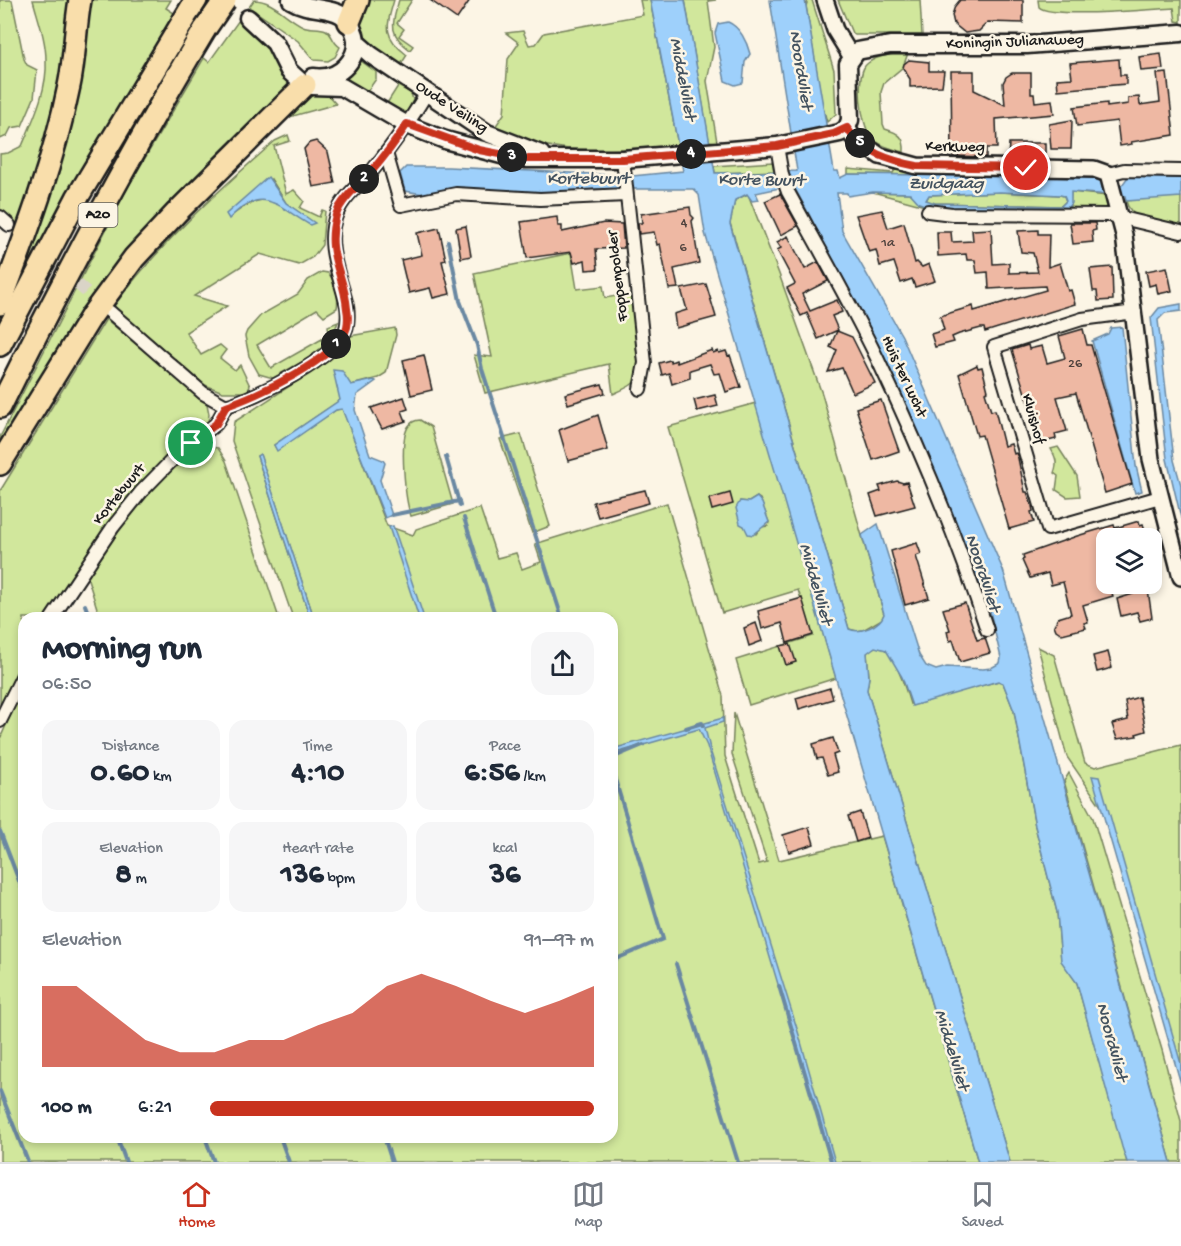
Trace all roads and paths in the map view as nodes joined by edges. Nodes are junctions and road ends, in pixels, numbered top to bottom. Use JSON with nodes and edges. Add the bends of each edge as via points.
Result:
{"nodes":[{"id":1,"x":223,"y":0,"type":"edge"},
{"id":2,"x":277,"y":0,"type":"edge"},
{"id":3,"x":358,"y":0,"type":"edge"},
{"id":4,"x":825,"y":0,"type":"edge"},
{"id":5,"x":80,"y":3,"type":"edge"},
{"id":6,"x":300,"y":7,"type":"edge"},
{"id":7,"x":190,"y":8,"type":"edge"},
{"id":8,"x":1181,"y":33,"type":"edge"},
{"id":9,"x":353,"y":38,"type":"junction"},
{"id":10,"x":851,"y":57,"type":"junction"},
{"id":11,"x":303,"y":80,"type":"junction"},
{"id":12,"x":427,"y":92,"type":"junction"},
{"id":13,"x":407,"y":124,"type":"junction"},
{"id":14,"x":840,"y":131,"type":"junction"},
{"id":15,"x":782,"y":150,"type":"junction"},
{"id":16,"x":386,"y":153,"type":"junction"},
{"id":17,"x":550,"y":158,"type":"junction"},
{"id":18,"x":624,"y":166,"type":"junction"},
{"id":19,"x":1181,"y":171,"type":"edge"},
{"id":20,"x":1112,"y":185,"type":"junction"},
{"id":21,"x":626,"y":193,"type":"junction"},
{"id":22,"x":928,"y":211,"type":"dead end"},
{"id":23,"x":1120,"y":217,"type":"junction"},
{"id":24,"x":1181,"y":232,"type":"edge"},
{"id":25,"x":0,"y":304,"type":"edge"},
{"id":26,"x":110,"y":312,"type":"tunnel mouth"},
{"id":27,"x":1135,"y":312,"type":"junction"},
{"id":28,"x":0,"y":345,"type":"edge"},
{"id":29,"x":640,"y":389,"type":"dead end"},
{"id":30,"x":226,"y":406,"type":"junction"},
{"id":31,"x":0,"y":407,"type":"edge"},
{"id":32,"x":0,"y":464,"type":"edge"},
{"id":33,"x":1160,"y":497,"type":"junction"},
{"id":34,"x":1181,"y":577,"type":"edge"},
{"id":35,"x":56,"y":612,"type":"edge"},
{"id":36,"x":987,"y":630,"type":"dead end"},
{"id":37,"x":18,"y":685,"type":"edge"},
{"id":38,"x":0,"y":722,"type":"edge"}],
"edges":[{"from":1,"to":11,"type":"main road","via":[[272,31],[281,44],[286,68]]},
{"from":1,"to":31,"type":"highway","number":"A20","bridge":true,"via":[[152,116]]},
{"from":2,"to":6,"type":"main road","via":[[292,11]]},
{"from":3,"to":9,"type":"highway"},
{"from":4,"to":10,"type":"street","via":[[835,30]]},
{"from":5,"to":25,"type":"highway","via":[[60,123]]},
{"from":6,"to":9,"type":"main road","name":"Oude Veiling","via":[[331,8],[342,14]]},
{"from":6,"to":9,"type":"main road","via":[[335,20],[343,28],[346,44]]},
{"from":7,"to":28,"type":"highway","number":"A20","via":[[77,198]]},
{"from":8,"to":10,"type":"main road","name":"Koningin Julianaweg","via":[[1028,45],[890,45],[862,49]]},
{"from":9,"to":11,"type":"main road","via":[[349,63],[336,74]]},
{"from":9,"to":12,"type":"main road","name":"Oude Veiling"},
{"from":10,"to":14,"type":"main road","via":[[847,73],[851,112]]},
{"from":11,"to":13,"type":"main road","name":"Oude Veiling","via":[[342,87]]},
{"from":11,"to":32,"type":"highway","via":[[271,120],[155,234],[122,274],[92,315]]},
{"from":12,"to":13,"type":"street"},
{"from":12,"to":17,"type":"main road","name":"Oude Veiling","via":[[488,133]]},
{"from":13,"to":16,"type":"street"},
{"from":13,"to":17,"type":"main road","name":"Oude Veiling","via":[[479,150],[526,159]]},
{"from":14,"to":15,"type":"main road","name":"Oude Veiling"},
{"from":14,"to":20,"type":"street","name":"Kerkweg","via":[[880,156],[917,166],[1094,169]]},
{"from":15,"to":18,"type":"main road","name":"Oude Veiling","via":[[676,155]]},
{"from":15,"to":36,"type":"street","name":"Huis ter Lucht","via":[[788,192],[906,422],[964,561]]},
{"from":16,"to":21,"type":"street","via":[[401,205],[456,194],[540,199]]},
{"from":16,"to":30,"type":"street","via":[[337,211],[331,235],[333,255],[347,309],[346,328],[338,342],[324,357],[250,398]]},
{"from":17,"to":18,"type":"main road","name":"Oude Veiling"},
{"from":18,"to":21,"type":"street","name":"Foppenpolder"},
{"from":19,"to":20,"type":"street","name":"Kerkweg","via":[[1124,170]]},
{"from":20,"to":23,"type":"street"},
{"from":21,"to":29,"type":"street","name":"Foppenpolder","via":[[645,363]]},
{"from":22,"to":23,"type":"street"},
{"from":23,"to":24,"type":"street"},
{"from":23,"to":27,"type":"street"},
{"from":26,"to":30,"type":"street","via":[[203,393]]},
{"from":27,"to":33,"type":"street","via":[[1151,459]]},
{"from":27,"to":33,"type":"street","name":"Kluishof","via":[[1082,319],[994,346],[1048,529]]},
{"from":30,"to":35,"type":"street","name":"Kortebuurt","via":[[216,424],[180,452],[141,492]]},
{"from":33,"to":34,"type":"street"},
{"from":37,"to":38,"type":"street"}]}
